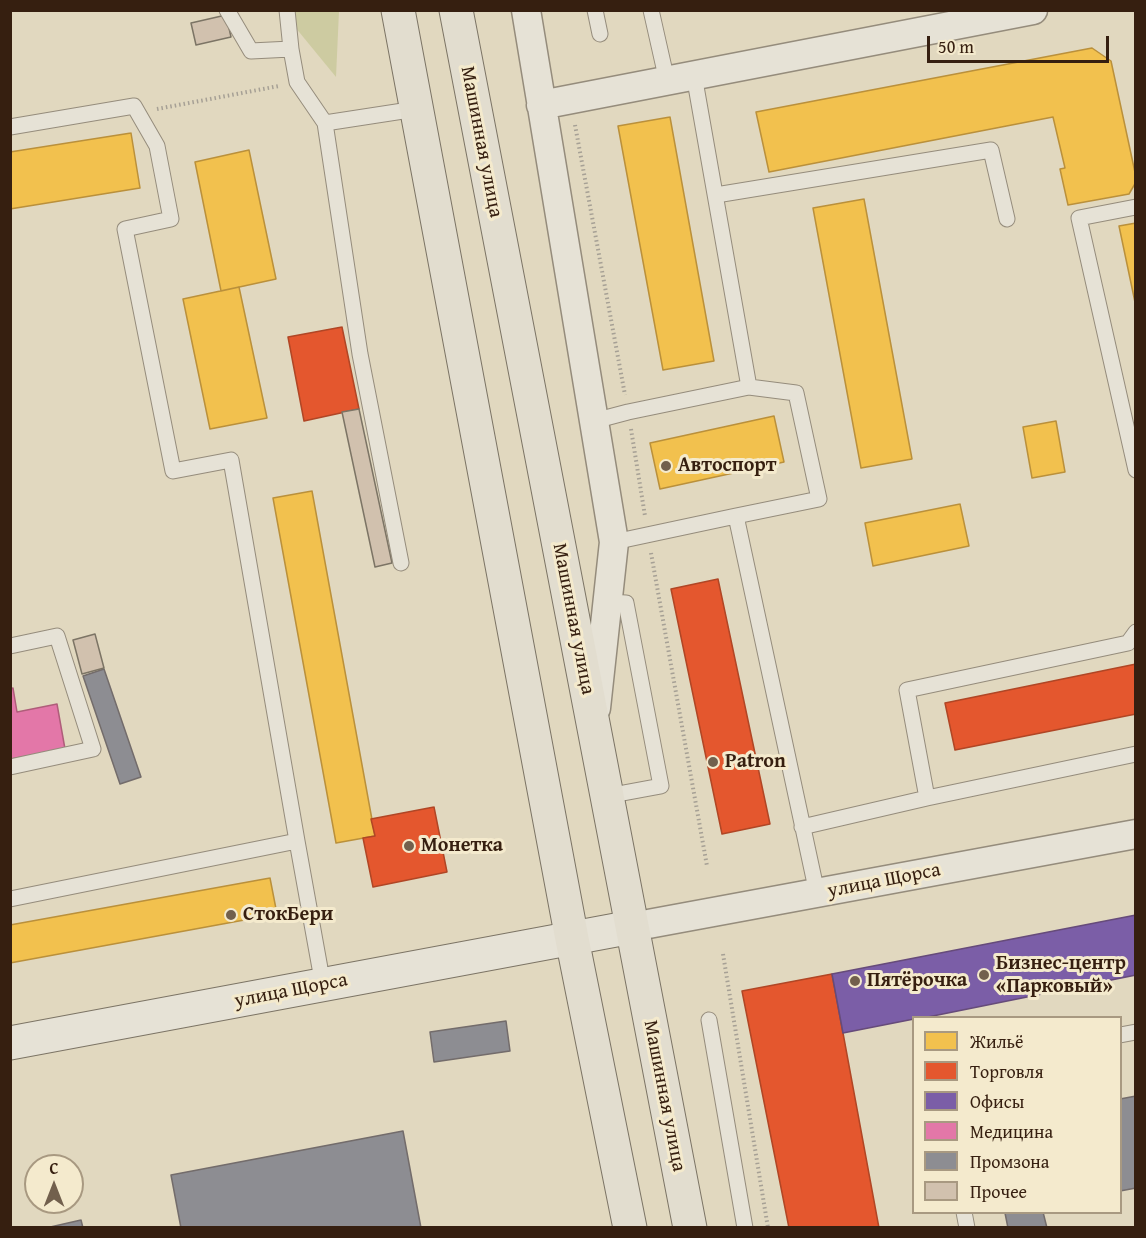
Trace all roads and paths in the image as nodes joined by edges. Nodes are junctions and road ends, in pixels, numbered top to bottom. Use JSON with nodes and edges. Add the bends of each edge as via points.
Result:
{"nodes":[{"id":1,"x":227,"y":10,"type":"edge"},
{"id":2,"x":287,"y":10,"type":"edge"},
{"id":3,"x":399,"y":10,"type":"edge"},
{"id":4,"x":456,"y":10,"type":"edge"},
{"id":5,"x":595,"y":10,"type":"edge"},
{"id":6,"x":651,"y":10,"type":"edge"},
{"id":7,"x":1033,"y":10,"type":"edge"},
{"id":8,"x":526,"y":12,"type":"edge"},
{"id":9,"x":600,"y":34,"type":"dead end"},
{"id":10,"x":291,"y":49,"type":"junction"},
{"id":11,"x":694,"y":75,"type":"junction"},
{"id":12,"x":667,"y":81,"type":"junction"},
{"id":13,"x":297,"y":82,"type":"junction"},
{"id":14,"x":571,"y":99,"type":"junction"},
{"id":15,"x":541,"y":105,"type":"junction"},
{"id":16,"x":134,"y":106,"type":"junction"},
{"id":17,"x":416,"y":109,"type":"junction"},
{"id":18,"x":325,"y":123,"type":"junction"},
{"id":19,"x":10,"y":127,"type":"edge"},
{"id":20,"x":716,"y":195,"type":"junction"},
{"id":21,"x":1136,"y":207,"type":"edge"},
{"id":22,"x":1007,"y":219,"type":"dead end"},
{"id":23,"x":749,"y":387,"type":"junction"},
{"id":24,"x":628,"y":412,"type":"junction"},
{"id":25,"x":594,"y":421,"type":"junction"},
{"id":26,"x":1136,"y":470,"type":"edge"},
{"id":27,"x":736,"y":516,"type":"junction"},
{"id":28,"x":648,"y":536,"type":"junction"},
{"id":29,"x":615,"y":542,"type":"junction"},
{"id":30,"x":401,"y":563,"type":"dead end"},
{"id":31,"x":607,"y":602,"type":"junction"},
{"id":32,"x":1136,"y":632,"type":"edge"},
{"id":33,"x":10,"y":646,"type":"edge"},
{"id":34,"x":594,"y":728,"type":"junction"},
{"id":35,"x":1136,"y":754,"type":"edge"},
{"id":36,"x":10,"y":767,"type":"edge"},
{"id":37,"x":607,"y":796,"type":"junction"},
{"id":38,"x":927,"y":798,"type":"junction"},
{"id":39,"x":802,"y":827,"type":"junction"},
{"id":40,"x":1136,"y":834,"type":"edge"},
{"id":41,"x":297,"y":841,"type":"junction"},
{"id":42,"x":707,"y":866,"type":"dead end"},
{"id":43,"x":817,"y":893,"type":"junction"},
{"id":44,"x":10,"y":898,"type":"edge"},
{"id":45,"x":632,"y":927,"type":"junction"},
{"id":46,"x":572,"y":939,"type":"junction"},
{"id":47,"x":723,"y":954,"type":"dead end"},
{"id":48,"x":323,"y":985,"type":"junction"},
{"id":49,"x":709,"y":1020,"type":"dead end"},
{"id":50,"x":10,"y":1043,"type":"edge"},
{"id":51,"x":630,"y":1227,"type":"edge"},
{"id":52,"x":690,"y":1227,"type":"edge"},
{"id":53,"x":745,"y":1227,"type":"edge"},
{"id":54,"x":768,"y":1227,"type":"edge"}],
"edges":[{"from":1,"to":10,"type":"lane","via":[[251,51]]},
{"from":2,"to":10,"type":"lane"},
{"from":3,"to":17,"type":"main road"},
{"from":4,"to":34,"type":"main road","name":"Машинная улица"},
{"from":5,"to":9,"type":"lane"},
{"from":6,"to":12,"type":"lane"},
{"from":7,"to":11,"type":"street"},
{"from":8,"to":15,"type":"street"},
{"from":10,"to":13,"type":"lane"},
{"from":11,"to":12,"type":"street"},
{"from":11,"to":20,"type":"lane"},
{"from":12,"to":14,"type":"street"},
{"from":13,"to":16,"type":"path","via":[[146,111]]},
{"from":13,"to":18,"type":"lane"},
{"from":14,"to":15,"type":"street"},
{"from":14,"to":24,"type":"path"},
{"from":15,"to":25,"type":"street"},
{"from":16,"to":19,"type":"lane"},
{"from":16,"to":41,"type":"lane","via":[[157,146],[171,219],[125,229],[173,471],[231,460]]},
{"from":17,"to":18,"type":"lane"},
{"from":17,"to":46,"type":"main road"},
{"from":18,"to":30,"type":"lane","via":[[360,354]]},
{"from":20,"to":22,"type":"lane","via":[[991,150]]},
{"from":20,"to":23,"type":"lane"},
{"from":21,"to":26,"type":"lane","via":[[1079,218]]},
{"from":23,"to":24,"type":"lane"},
{"from":23,"to":27,"type":"lane","via":[[796,393],[819,499]]},
{"from":24,"to":25,"type":"lane"},
{"from":24,"to":28,"type":"path"},
{"from":25,"to":29,"type":"street"},
{"from":27,"to":28,"type":"lane"},
{"from":27,"to":39,"type":"lane"},
{"from":28,"to":29,"type":"lane"},
{"from":28,"to":42,"type":"path"},
{"from":29,"to":31,"type":"street"},
{"from":31,"to":34,"type":"street"},
{"from":31,"to":37,"type":"lane","via":[[626,603],[661,786]]},
{"from":32,"to":38,"type":"lane","via":[[1128,643],[907,690]]},
{"from":33,"to":36,"type":"lane","via":[[57,636],[93,749]]},
{"from":34,"to":37,"type":"main road","name":"Машинная улица"},
{"from":35,"to":38,"type":"lane"},
{"from":37,"to":45,"type":"main road","name":"Машинная улица"},
{"from":38,"to":39,"type":"lane"},
{"from":39,"to":43,"type":"lane"},
{"from":40,"to":43,"type":"street","name":"улица Щорса"},
{"from":41,"to":44,"type":"lane"},
{"from":41,"to":48,"type":"lane"},
{"from":43,"to":45,"type":"street","name":"улица Щорса"},
{"from":45,"to":46,"type":"main road","name":"улица Щорса"},
{"from":45,"to":52,"type":"main road","name":"Машинная улица"},
{"from":46,"to":48,"type":"main road","name":"улица Щорса"},
{"from":46,"to":51,"type":"main road"},
{"from":47,"to":54,"type":"path"},
{"from":48,"to":50,"type":"main road","name":"улица Щорса"},
{"from":49,"to":53,"type":"lane"}]}
